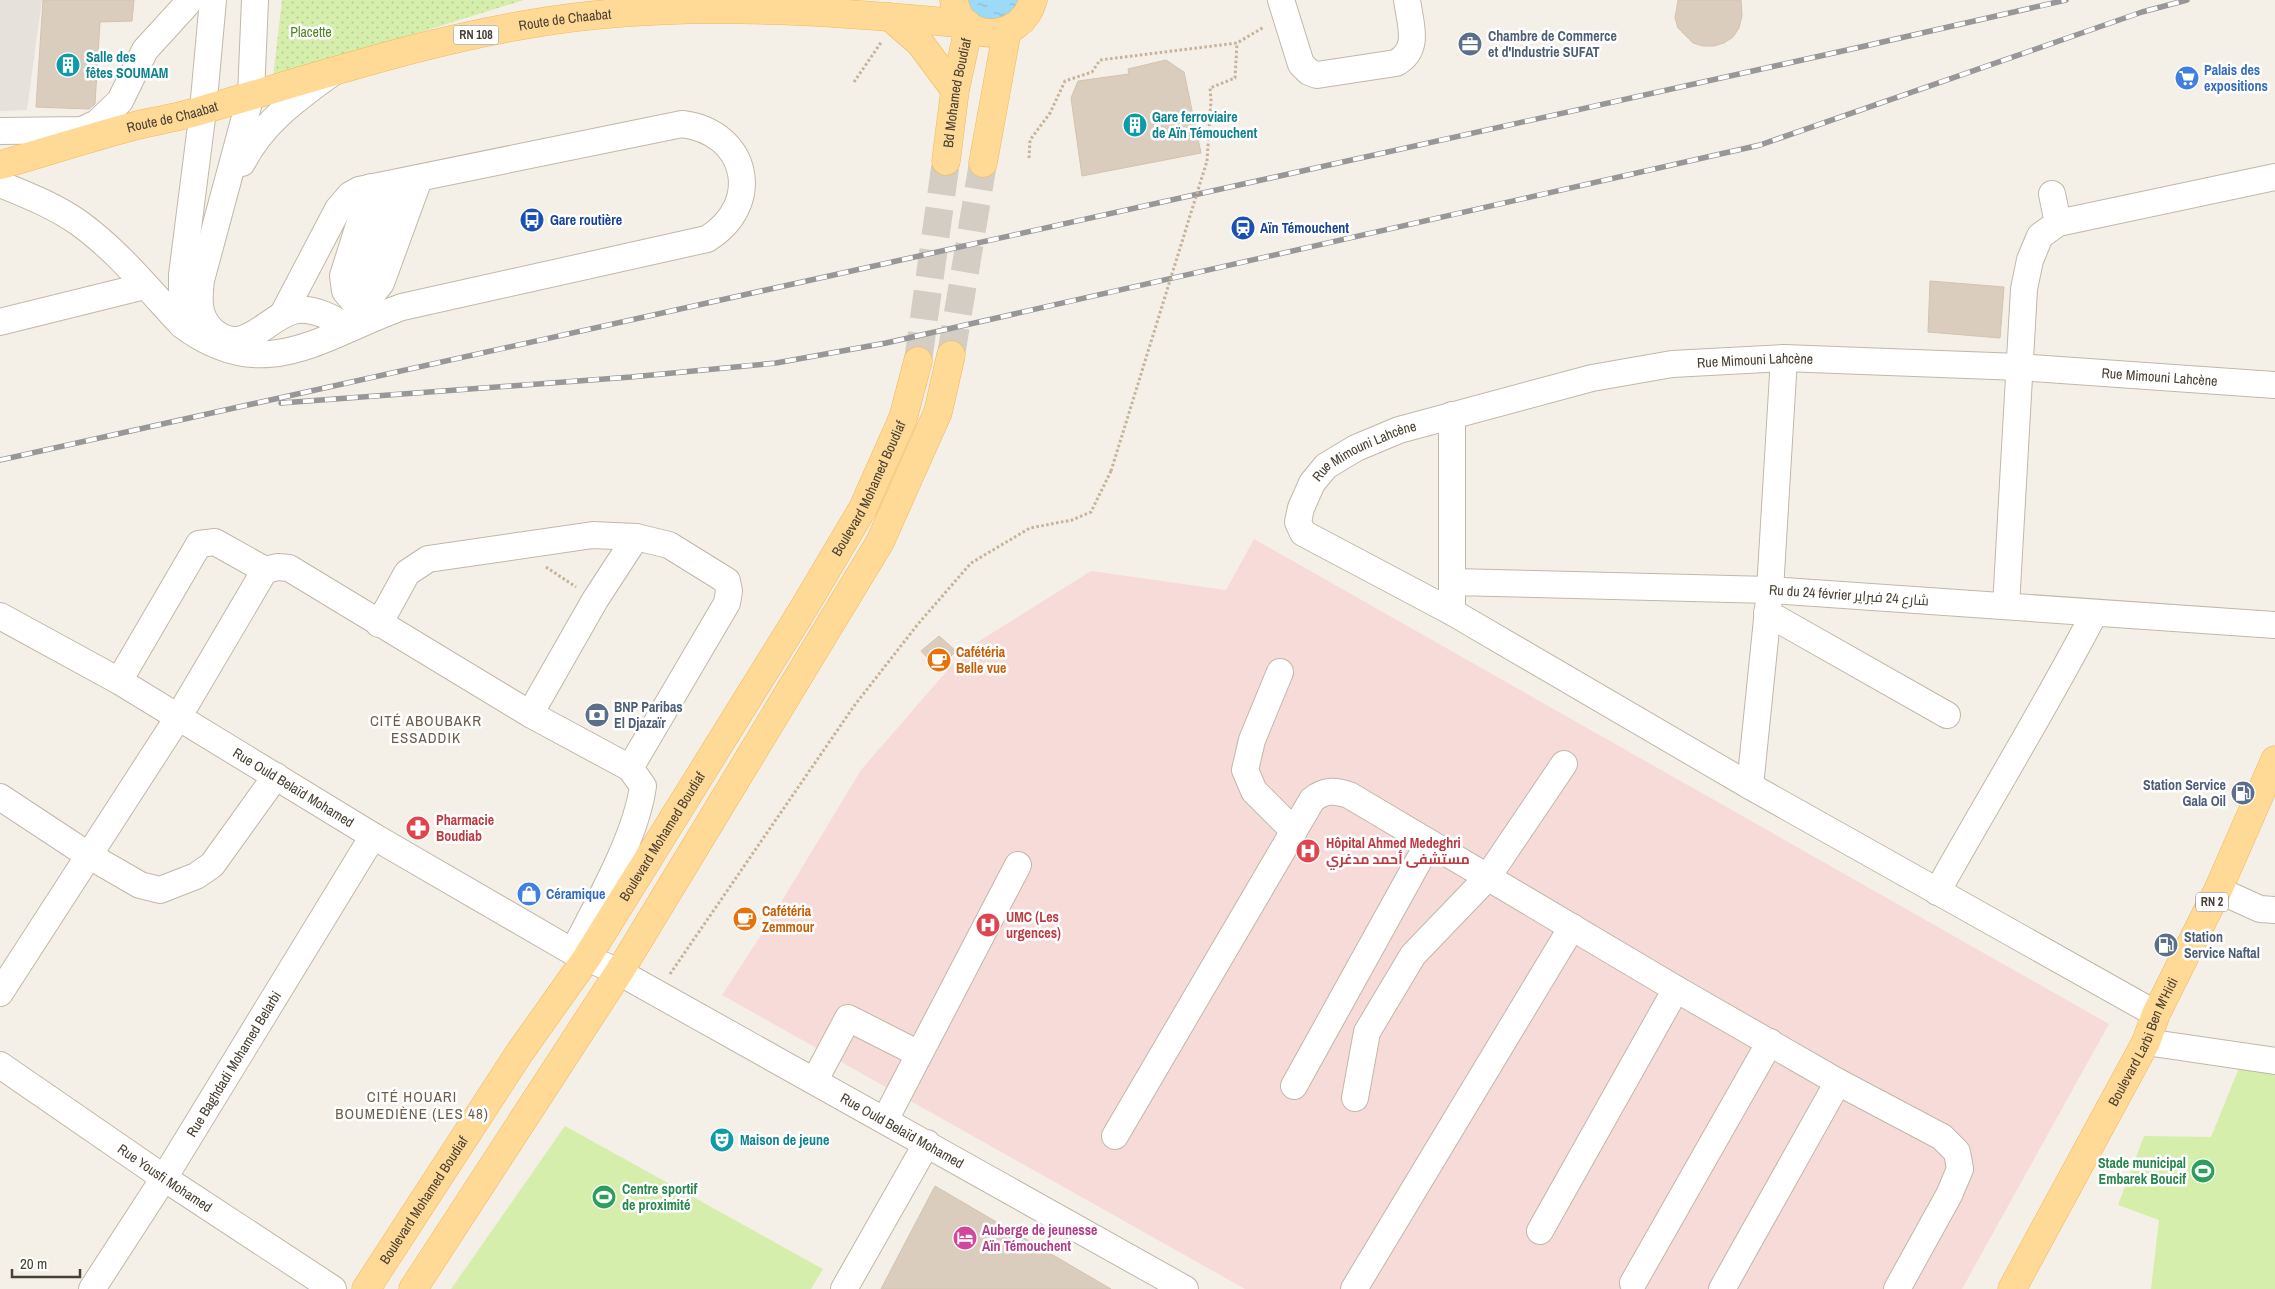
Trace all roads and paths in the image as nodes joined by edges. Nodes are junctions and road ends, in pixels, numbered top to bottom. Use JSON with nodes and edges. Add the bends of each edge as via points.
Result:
{"nodes":[{"id":1,"x":189,"y":0,"type":"edge"},
{"id":2,"x":213,"y":0,"type":"edge"},
{"id":3,"x":255,"y":0,"type":"edge"},
{"id":4,"x":954,"y":0,"type":"edge"},
{"id":5,"x":1407,"y":0,"type":"edge"},
{"id":6,"x":1039,"y":3,"type":"edge"},
{"id":7,"x":1283,"y":8,"type":"edge"},
{"id":8,"x":968,"y":25,"type":"junction"},
{"id":9,"x":888,"y":26,"type":"junction"},
{"id":10,"x":1007,"y":31,"type":"junction"},
{"id":11,"x":1237,"y":43,"type":"junction"},
{"id":12,"x":334,"y":71,"type":"junction"},
{"id":13,"x":854,"y":82,"type":"dead end"},
{"id":14,"x":955,"y":90,"type":"junction"},
{"id":15,"x":251,"y":95,"type":"junction"},
{"id":16,"x":120,"y":100,"type":"junction"},
{"id":17,"x":203,"y":110,"type":"junction"},
{"id":18,"x":123,"y":130,"type":"junction"},
{"id":19,"x":0,"y":131,"type":"edge"},
{"id":20,"x":1029,"y":158,"type":"dead end"},
{"id":21,"x":946,"y":161,"type":"tunnel mouth"},
{"id":22,"x":983,"y":163,"type":"tunnel mouth"},
{"id":23,"x":0,"y":166,"type":"edge"},
{"id":24,"x":2275,"y":177,"type":"edge"},
{"id":25,"x":408,"y":181,"type":"junction"},
{"id":26,"x":0,"y":184,"type":"edge"},
{"id":27,"x":371,"y":187,"type":"junction"},
{"id":28,"x":2052,"y":194,"type":"dead end"},
{"id":29,"x":224,"y":200,"type":"junction"},
{"id":30,"x":2058,"y":223,"type":"junction"},
{"id":31,"x":145,"y":286,"type":"junction"},
{"id":32,"x":282,"y":314,"type":"junction"},
{"id":33,"x":353,"y":316,"type":"junction"},
{"id":34,"x":0,"y":322,"type":"edge"},
{"id":35,"x":182,"y":325,"type":"junction"},
{"id":36,"x":951,"y":355,"type":"tunnel mouth"},
{"id":37,"x":1784,"y":358,"type":"junction"},
{"id":38,"x":918,"y":362,"type":"tunnel mouth"},
{"id":39,"x":2019,"y":368,"type":"junction"},
{"id":40,"x":2275,"y":385,"type":"edge"},
{"id":41,"x":1452,"y":415,"type":"junction"},
{"id":42,"x":636,"y":537,"type":"junction"},
{"id":43,"x":514,"y":546,"type":"junction"},
{"id":44,"x":265,"y":570,"type":"junction"},
{"id":45,"x":1452,"y":582,"type":"junction"},
{"id":46,"x":595,"y":600,"type":"junction"},
{"id":47,"x":1768,"y":602,"type":"junction"},
{"id":48,"x":2006,"y":606,"type":"junction"},
{"id":49,"x":1452,"y":612,"type":"junction"},
{"id":50,"x":2094,"y":614,"type":"junction"},
{"id":51,"x":0,"y":616,"type":"edge"},
{"id":52,"x":379,"y":624,"type":"junction"},
{"id":53,"x":2275,"y":625,"type":"edge"},
{"id":54,"x":1280,"y":672,"type":"dead end"},
{"id":55,"x":119,"y":681,"type":"junction"},
{"id":56,"x":530,"y":714,"type":"junction"},
{"id":57,"x":1947,"y":715,"type":"dead end"},
{"id":58,"x":179,"y":716,"type":"junction"},
{"id":59,"x":2275,"y":760,"type":"edge"},
{"id":60,"x":1564,"y":764,"type":"dead end"},
{"id":61,"x":630,"y":768,"type":"junction"},
{"id":62,"x":276,"y":776,"type":"junction"},
{"id":63,"x":1750,"y":786,"type":"junction"},
{"id":64,"x":0,"y":797,"type":"edge"},
{"id":65,"x":1294,"y":831,"type":"junction"},
{"id":66,"x":373,"y":836,"type":"junction"},
{"id":67,"x":1428,"y":844,"type":"junction"},
{"id":68,"x":88,"y":855,"type":"junction"},
{"id":69,"x":1018,"y":866,"type":"dead end"},
{"id":70,"x":1487,"y":878,"type":"junction"},
{"id":71,"x":2218,"y":890,"type":"junction"},
{"id":72,"x":1937,"y":892,"type":"junction"},
{"id":73,"x":2275,"y":910,"type":"edge"},
{"id":74,"x":1572,"y":927,"type":"junction"},
{"id":75,"x":580,"y":955,"type":"junction"},
{"id":76,"x":619,"y":972,"type":"junction"},
{"id":77,"x":1676,"y":989,"type":"junction"},
{"id":78,"x":0,"y":993,"type":"edge"},
{"id":79,"x":657,"y":993,"type":"junction"},
{"id":80,"x":2156,"y":1014,"type":"junction"},
{"id":81,"x":1770,"y":1042,"type":"junction"},
{"id":82,"x":2146,"y":1042,"type":"junction"},
{"id":83,"x":919,"y":1054,"type":"junction"},
{"id":84,"x":2275,"y":1061,"type":"edge"},
{"id":85,"x":0,"y":1065,"type":"edge"},
{"id":86,"x":815,"y":1080,"type":"junction"},
{"id":87,"x":1838,"y":1082,"type":"junction"},
{"id":88,"x":1294,"y":1086,"type":"dead end"},
{"id":89,"x":1355,"y":1098,"type":"dead end"},
{"id":90,"x":885,"y":1120,"type":"junction"},
{"id":91,"x":1115,"y":1136,"type":"dead end"},
{"id":92,"x":927,"y":1143,"type":"junction"},
{"id":93,"x":164,"y":1178,"type":"junction"},
{"id":94,"x":1540,"y":1232,"type":"dead end"},
{"id":95,"x":1633,"y":1283,"type":"dead end"},
{"id":96,"x":92,"y":1289,"type":"edge"},
{"id":97,"x":333,"y":1289,"type":"edge"},
{"id":98,"x":366,"y":1289,"type":"edge"},
{"id":99,"x":413,"y":1289,"type":"edge"},
{"id":100,"x":844,"y":1289,"type":"edge"},
{"id":101,"x":1185,"y":1289,"type":"edge"},
{"id":102,"x":1354,"y":1289,"type":"edge"},
{"id":103,"x":1722,"y":1289,"type":"edge"},
{"id":104,"x":1897,"y":1289,"type":"edge"},
{"id":105,"x":2012,"y":1289,"type":"edge"}],
"edges":[{"from":1,"to":16,"type":"street","via":[[145,50]]},
{"from":2,"to":17,"type":"street"},
{"from":3,"to":15,"type":"street"},
{"from":4,"to":8,"type":"main road"},
{"from":5,"to":7,"type":"street","via":[[1414,39],[1410,51],[1402,59],[1396,63],[1323,74],[1309,72],[1302,64]]},
{"from":6,"to":10,"type":"main road"},
{"from":7,"to":11,"type":"path"},
{"from":8,"to":9,"type":"main road","name":"Route de Chaabat","number":"RN 108"},
{"from":8,"to":10,"type":"main road","name":"Route de Chaabat","via":[[987,33]]},
{"from":8,"to":14,"type":"main road","name":"Bd Mohamed Boudiaf"},
{"from":9,"to":12,"type":"main road","name":"Route de Chaabat","number":"RN 108","via":[[733,9],[596,15],[438,43]]},
{"from":9,"to":13,"type":"path"},
{"from":9,"to":14,"type":"main road","via":[[920,43]]},
{"from":10,"to":22,"type":"main road"},
{"from":11,"to":20,"type":"path","via":[[1100,60],[1092,72],[1064,81],[1050,113],[1030,140]]},
{"from":11,"to":79,"type":"path","bridge":true,"via":[[1235,78],[1210,88],[1208,162],[1111,471],[1091,512],[1072,520],[1030,528],[971,563],[854,706]]},
{"from":12,"to":15,"type":"main road","name":"Route de Chaabat","number":"RN 108"},
{"from":12,"to":29,"type":"street","via":[[282,111],[260,133]]},
{"from":14,"to":21,"type":"main road","name":"Bd Mohamed Boudiaf"},
{"from":15,"to":17,"type":"main road","name":"Route de Chaabat","number":"RN 108"},
{"from":15,"to":29,"type":"street"},
{"from":16,"to":18,"type":"street"},
{"from":16,"to":19,"type":"street","via":[[97,123],[82,130]]},
{"from":17,"to":18,"type":"main road","name":"Route de Chaabat","number":"RN 108"},
{"from":17,"to":35,"type":"street","via":[[182,275]]},
{"from":18,"to":23,"type":"main road","name":"Route de Chaabat","number":"RN 108"},
{"from":24,"to":30,"type":"street"},
{"from":25,"to":27,"type":"street"},
{"from":25,"to":33,"type":"street","via":[[382,284]]},
{"from":25,"to":33,"type":"street","via":[[682,124],[710,131],[731,150],[742,177],[742,192],[730,220],[707,239]]},
{"from":26,"to":31,"type":"street","via":[[53,207],[78,223],[101,241]]},
{"from":27,"to":32,"type":"street","via":[[350,195],[338,209]]},
{"from":27,"to":33,"type":"street","via":[[343,276]]},
{"from":28,"to":30,"type":"street"},
{"from":29,"to":32,"type":"street","via":[[201,280],[200,304],[204,320],[220,336],[240,339],[265,328]]},
{"from":30,"to":39,"type":"street","via":[[2040,236],[2030,260],[2024,289]]},
{"from":31,"to":34,"type":"street"},
{"from":31,"to":35,"type":"street"},
{"from":32,"to":33,"type":"street","via":[[294,310]]},
{"from":33,"to":35,"type":"street","via":[[306,347],[273,355],[239,352],[207,342]]},
{"from":36,"to":76,"type":"main road","via":[[938,412],[880,542]]},
{"from":37,"to":39,"type":"street","name":"Rue Mimouni Lahcène"},
{"from":37,"to":41,"type":"street","name":"Rue Mimouni Lahcène","via":[[1672,364],[1592,378]]},
{"from":37,"to":47,"type":"street"},
{"from":38,"to":75,"type":"main road","name":"Boulevard Mohamed Boudiaf","via":[[903,418],[863,508],[802,611]]},
{"from":39,"to":40,"type":"street","name":"Rue Mimouni Lahcène"},
{"from":39,"to":48,"type":"street"},
{"from":41,"to":45,"type":"street"},
{"from":41,"to":49,"type":"street","name":"Rue Mimouni Lahcène","via":[[1399,430],[1356,448],[1326,466],[1312,483],[1298,522],[1303,533]]},
{"from":42,"to":43,"type":"street","via":[[593,534]]},
{"from":42,"to":46,"type":"street"},
{"from":42,"to":61,"type":"street","via":[[669,544],[727,581],[729,591],[727,603]]},
{"from":43,"to":46,"type":"path"},
{"from":43,"to":52,"type":"street","via":[[428,559],[407,573]]},
{"from":44,"to":52,"type":"street","via":[[289,568]]},
{"from":44,"to":55,"type":"street","via":[[215,542],[199,544]]},
{"from":44,"to":58,"type":"street"},
{"from":45,"to":47,"type":"street","name":"Ru du 24 février شارع 24 فبراير"},
{"from":45,"to":49,"type":"street"},
{"from":46,"to":56,"type":"street"},
{"from":47,"to":48,"type":"street","name":"Ru du 24 février شارع 24 فبراير"},
{"from":47,"to":57,"type":"street"},
{"from":47,"to":63,"type":"street"},
{"from":48,"to":50,"type":"street","name":"Ru du 24 février شارع 24 فبراير"},
{"from":49,"to":63,"type":"street"},
{"from":50,"to":53,"type":"street","name":"Ru du 24 février شارع 24 فبراير"},
{"from":50,"to":72,"type":"street","via":[[2058,683]]},
{"from":51,"to":55,"type":"street","name":"Rue Ould Belaïd Mohamed"},
{"from":52,"to":56,"type":"street"},
{"from":54,"to":65,"type":"street","via":[[1252,740],[1245,770],[1254,791]]},
{"from":55,"to":58,"type":"street","name":"Rue Ould Belaïd Mohamed"},
{"from":56,"to":61,"type":"street"},
{"from":58,"to":62,"type":"street","name":"Rue Ould Belaïd Mohamed"},
{"from":58,"to":68,"type":"street"},
{"from":59,"to":71,"type":"main road","name":"Boulevard Larbi Ben M'Hidi","number":"RN 2"},
{"from":60,"to":70,"type":"street"},
{"from":61,"to":75,"type":"street","via":[[643,786],[641,801]]},
{"from":62,"to":66,"type":"street","name":"Rue Ould Belaïd Mohamed"},
{"from":62,"to":68,"type":"street","via":[[212,865],[196,876],[160,890],[140,885]]},
{"from":63,"to":72,"type":"street"},
{"from":64,"to":68,"type":"street"},
{"from":65,"to":67,"type":"street","via":[[1312,800],[1320,793],[1334,791],[1349,795]]},
{"from":65,"to":91,"type":"street"},
{"from":66,"to":75,"type":"street","name":"Rue Ould Belaïd Mohamed"},
{"from":66,"to":93,"type":"street","name":"Rue Baghdadi Mohamed Belarbi"},
{"from":67,"to":70,"type":"street"},
{"from":67,"to":88,"type":"street"},
{"from":68,"to":78,"type":"street"},
{"from":69,"to":83,"type":"street"},
{"from":70,"to":74,"type":"street"},
{"from":70,"to":89,"type":"street","via":[[1413,955],[1367,1032]]},
{"from":71,"to":73,"type":"street","via":[[2260,908]]},
{"from":71,"to":80,"type":"main road","name":"Boulevard Larbi Ben M'Hidi","number":"RN 2"},
{"from":72,"to":80,"type":"street"},
{"from":74,"to":77,"type":"street"},
{"from":74,"to":102,"type":"street"},
{"from":75,"to":76,"type":"street","name":"Rue Ould Belaïd Mohamed"},
{"from":75,"to":98,"type":"main road","name":"Boulevard Mohamed Boudiaf"},
{"from":76,"to":79,"type":"street","name":"Rue Ould Belaïd Mohamed"},
{"from":76,"to":99,"type":"main road"},
{"from":77,"to":81,"type":"street"},
{"from":77,"to":94,"type":"street"},
{"from":79,"to":86,"type":"street","name":"Rue Ould Belaïd Mohamed"},
{"from":80,"to":82,"type":"main road","name":"Boulevard Larbi Ben M'Hidi","number":"RN 2"},
{"from":81,"to":87,"type":"street"},
{"from":81,"to":95,"type":"street"},
{"from":82,"to":84,"type":"street"},
{"from":82,"to":105,"type":"main road","name":"Boulevard Larbi Ben M'Hidi","number":"RN 2"},
{"from":83,"to":86,"type":"street","via":[[848,1018]]},
{"from":83,"to":90,"type":"street"},
{"from":85,"to":93,"type":"street","name":"Rue Yousfi Mohamed"},
{"from":86,"to":90,"type":"street","name":"Rue Ould Belaïd Mohamed"},
{"from":87,"to":103,"type":"street"},
{"from":87,"to":104,"type":"street","via":[[1942,1137],[1957,1152],[1960,1169],[1949,1195]]},
{"from":90,"to":92,"type":"street","name":"Rue Ould Belaïd Mohamed"},
{"from":92,"to":100,"type":"street"},
{"from":92,"to":101,"type":"street","name":"Rue Ould Belaïd Mohamed"},
{"from":93,"to":96,"type":"street","name":"Rue Baghdadi Mohamed Belarbi"},
{"from":93,"to":97,"type":"street","name":"Rue Yousfi Mohamed"}]}
